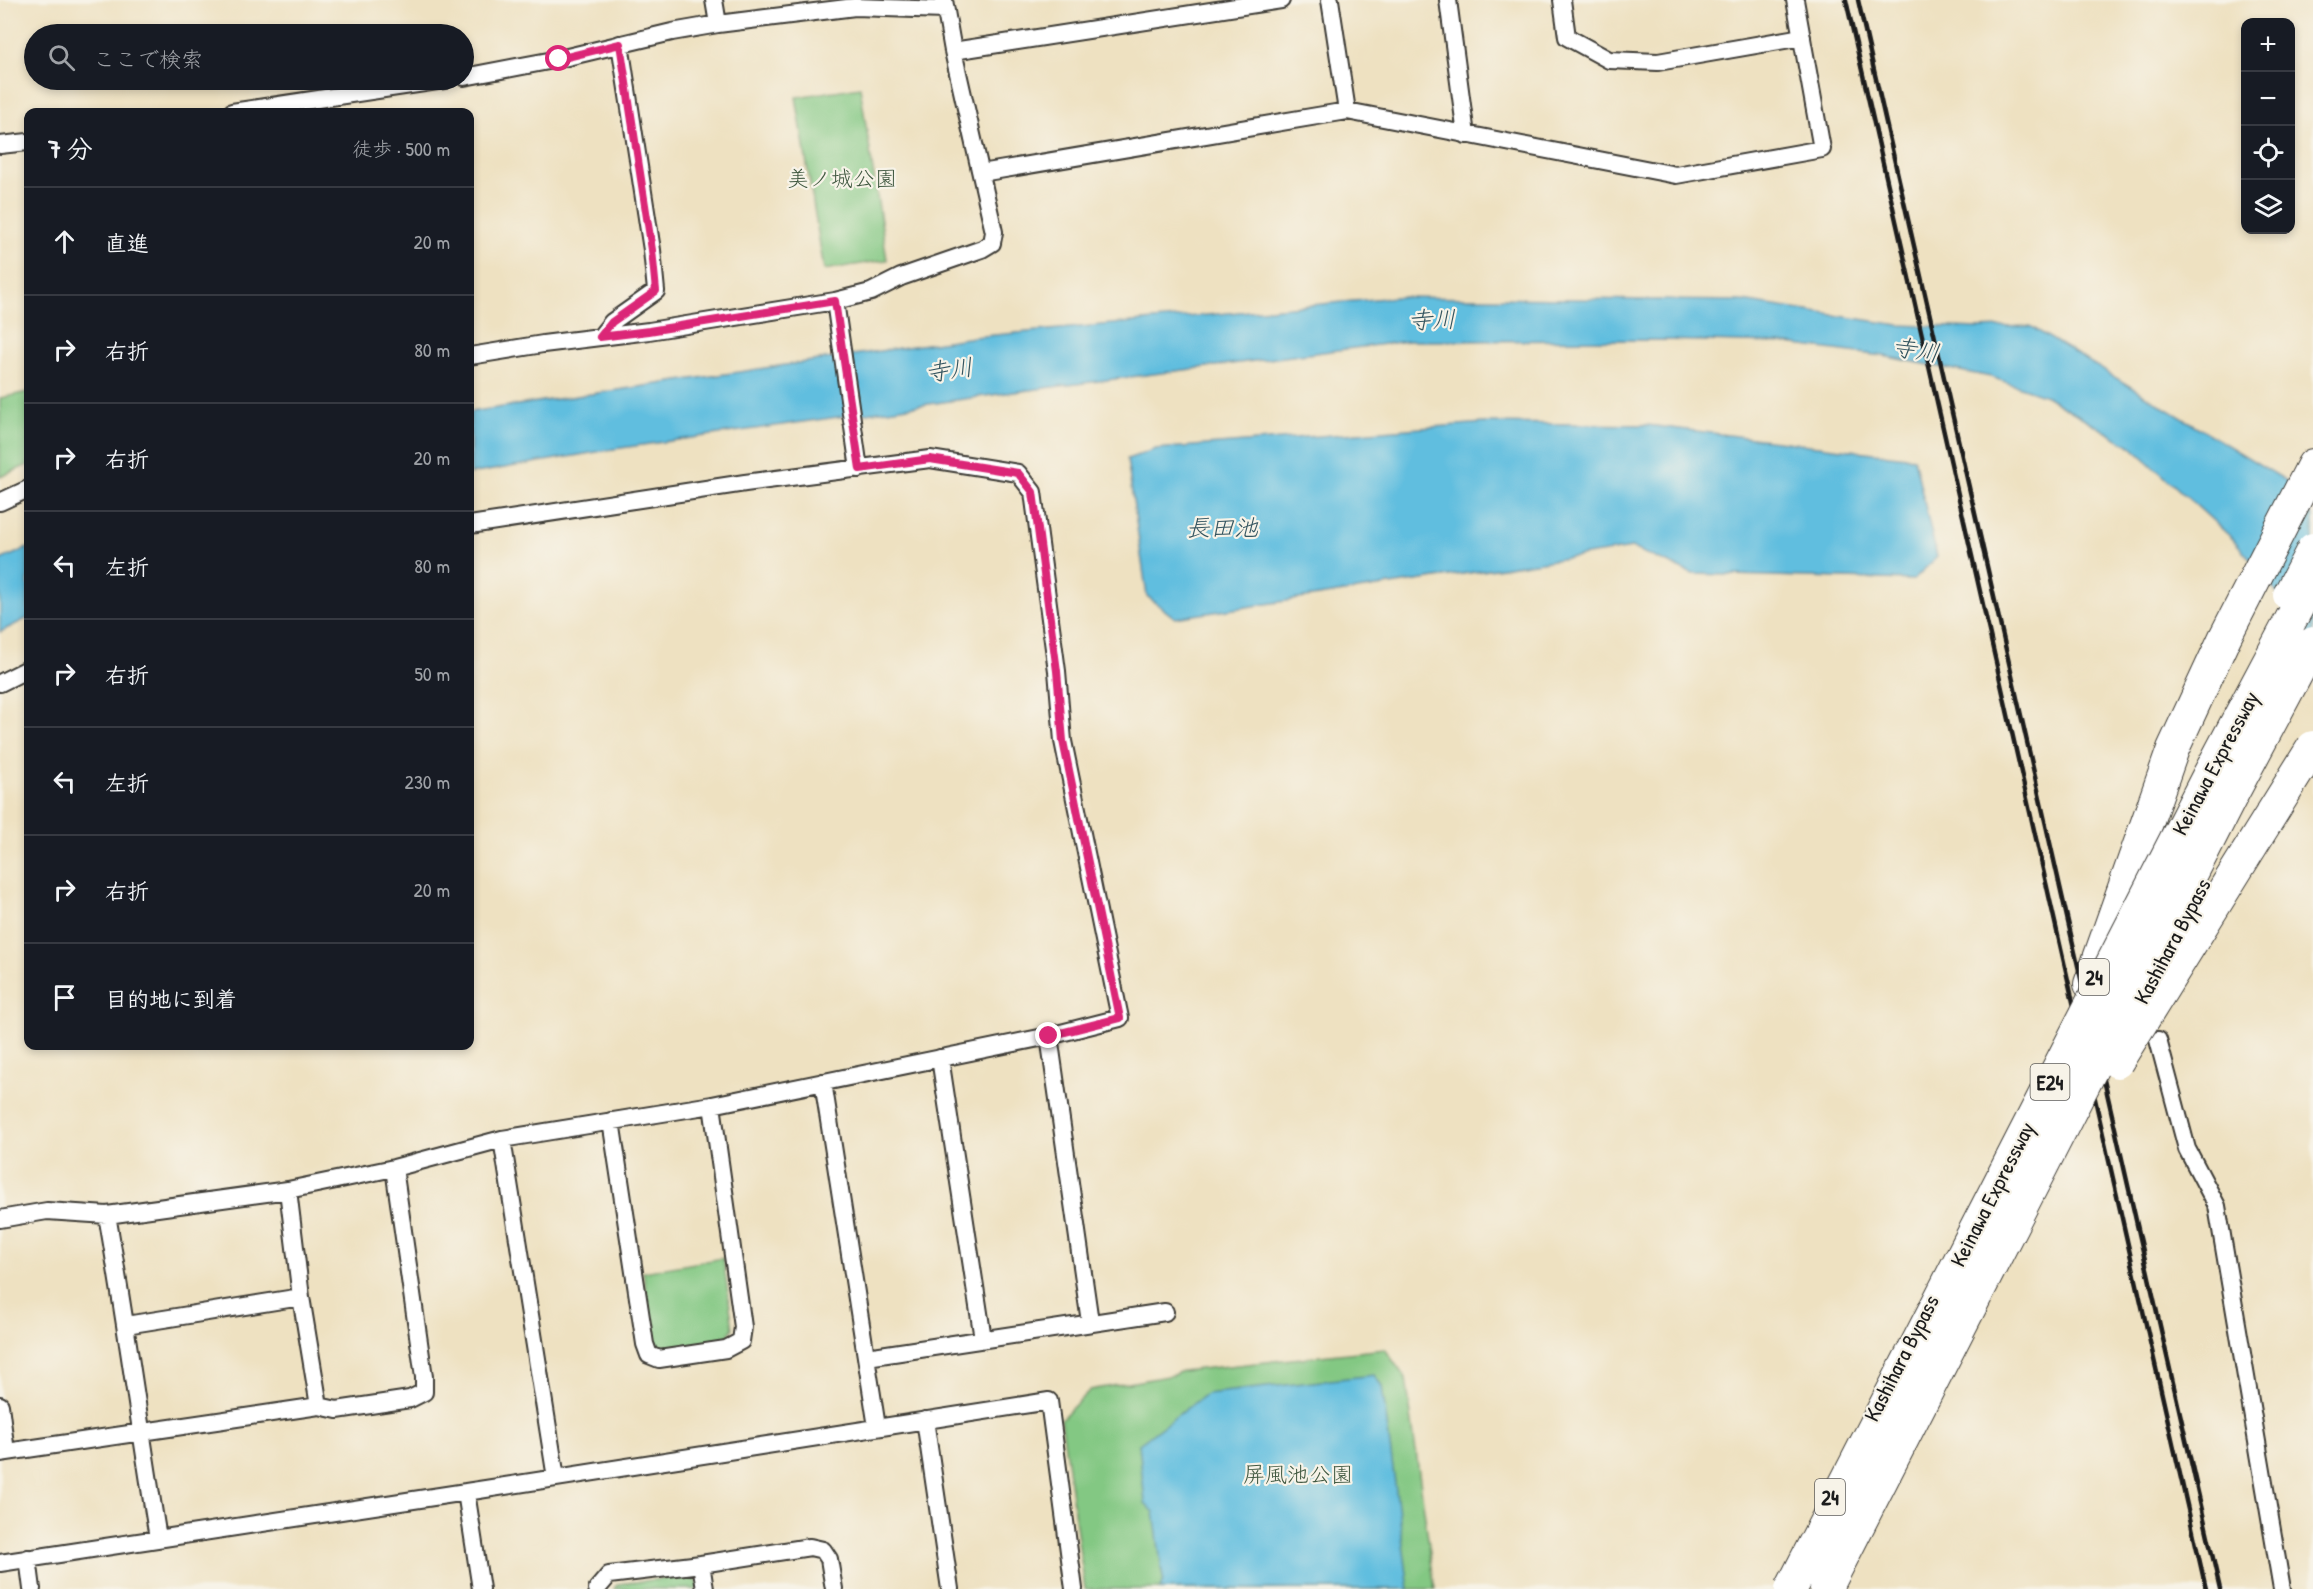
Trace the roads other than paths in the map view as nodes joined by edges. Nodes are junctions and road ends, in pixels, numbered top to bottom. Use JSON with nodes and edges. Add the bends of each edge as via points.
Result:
{"nodes":[{"id":1,"x":714,"y":0,"type":"edge"},
{"id":2,"x":1281,"y":0,"type":"edge"},
{"id":3,"x":1330,"y":0,"type":"edge"},
{"id":4,"x":1448,"y":0,"type":"edge"},
{"id":5,"x":1563,"y":0,"type":"edge"},
{"id":6,"x":1795,"y":0,"type":"edge"},
{"id":7,"x":944,"y":5,"type":"edge"},
{"id":8,"x":718,"y":24,"type":"junction"},
{"id":9,"x":1802,"y":37,"type":"junction"},
{"id":10,"x":620,"y":44,"type":"junction"},
{"id":11,"x":953,"y":51,"type":"junction"},
{"id":12,"x":474,"y":74,"type":"edge"},
{"id":13,"x":378,"y":90,"type":"edge"},
{"id":14,"x":258,"y":108,"type":"edge"},
{"id":15,"x":1347,"y":111,"type":"junction"},
{"id":16,"x":1466,"y":135,"type":"junction"},
{"id":17,"x":24,"y":142,"type":"edge"},
{"id":18,"x":0,"y":145,"type":"edge"},
{"id":19,"x":981,"y":173,"type":"junction"},
{"id":20,"x":836,"y":306,"type":"junction"},
{"id":21,"x":600,"y":337,"type":"junction"},
{"id":22,"x":474,"y":356,"type":"edge"},
{"id":23,"x":858,"y":461,"type":"junction"},
{"id":24,"x":2313,"y":465,"type":"edge"},
{"id":25,"x":24,"y":491,"type":"edge"},
{"id":26,"x":0,"y":502,"type":"edge"},
{"id":27,"x":474,"y":524,"type":"edge"},
{"id":28,"x":2313,"y":549,"type":"edge"},
{"id":29,"x":2313,"y":578,"type":"edge"},
{"id":30,"x":2313,"y":643,"type":"edge"},
{"id":31,"x":24,"y":671,"type":"edge"},
{"id":32,"x":2313,"y":676,"type":"edge"},
{"id":33,"x":0,"y":683,"type":"edge"},
{"id":34,"x":2313,"y":747,"type":"edge"},
{"id":35,"x":2089,"y":988,"type":"junction"},
{"id":36,"x":1049,"y":1036,"type":"junction"},
{"id":37,"x":2158,"y":1040,"type":"dead end"},
{"id":38,"x":940,"y":1058,"type":"junction"},
{"id":39,"x":823,"y":1082,"type":"junction"},
{"id":40,"x":712,"y":1105,"type":"junction"},
{"id":41,"x":611,"y":1121,"type":"junction"},
{"id":42,"x":502,"y":1138,"type":"junction"},
{"id":43,"x":2052,"y":1166,"type":"junction"},
{"id":44,"x":394,"y":1168,"type":"junction"},
{"id":45,"x":288,"y":1190,"type":"junction"},
{"id":46,"x":107,"y":1215,"type":"junction"},
{"id":47,"x":0,"y":1219,"type":"edge"},
{"id":48,"x":301,"y":1297,"type":"junction"},
{"id":49,"x":1165,"y":1312,"type":"dead end"},
{"id":50,"x":1090,"y":1322,"type":"junction"},
{"id":51,"x":126,"y":1325,"type":"junction"},
{"id":52,"x":983,"y":1339,"type":"junction"},
{"id":53,"x":867,"y":1357,"type":"junction"},
{"id":54,"x":0,"y":1405,"type":"edge"},
{"id":55,"x":319,"y":1406,"type":"junction"},
{"id":56,"x":925,"y":1420,"type":"junction"},
{"id":57,"x":877,"y":1427,"type":"junction"},
{"id":58,"x":140,"y":1434,"type":"junction"},
{"id":59,"x":3,"y":1453,"type":"edge"},
{"id":60,"x":556,"y":1478,"type":"junction"},
{"id":61,"x":466,"y":1492,"type":"junction"},
{"id":62,"x":158,"y":1538,"type":"junction"},
{"id":63,"x":28,"y":1558,"type":"junction"},
{"id":64,"x":0,"y":1563,"type":"edge"},
{"id":65,"x":701,"y":1564,"type":"junction"},
{"id":66,"x":33,"y":1589,"type":"edge"},
{"id":67,"x":481,"y":1589,"type":"edge"},
{"id":68,"x":597,"y":1589,"type":"edge"},
{"id":69,"x":705,"y":1589,"type":"edge"},
{"id":70,"x":834,"y":1589,"type":"edge"},
{"id":71,"x":950,"y":1589,"type":"edge"},
{"id":72,"x":1074,"y":1589,"type":"edge"},
{"id":73,"x":1783,"y":1589,"type":"edge"},
{"id":74,"x":1791,"y":1589,"type":"edge"},
{"id":75,"x":1826,"y":1589,"type":"edge"},
{"id":76,"x":1833,"y":1589,"type":"edge"},
{"id":77,"x":2282,"y":1589,"type":"edge"}],
"edges":[{"from":1,"to":8,"type":"street"},
{"from":2,"to":11,"type":"street"},
{"from":3,"to":15,"type":"street"},
{"from":4,"to":16,"type":"street"},
{"from":5,"to":9,"type":"street","via":[[1568,37],[1610,60],[1658,62]]},
{"from":6,"to":9,"type":"street"},
{"from":7,"to":8,"type":"street","via":[[855,8]]},
{"from":7,"to":11,"type":"street"},
{"from":8,"to":10,"type":"street"},
{"from":9,"to":16,"type":"street","via":[[1822,149],[1676,175]]},
{"from":10,"to":12,"type":"street"},
{"from":10,"to":21,"type":"street","via":[[656,291],[612,322]]},
{"from":11,"to":19,"type":"street"},
{"from":13,"to":14,"type":"street"},
{"from":15,"to":16,"type":"street"},
{"from":15,"to":19,"type":"street"},
{"from":17,"to":18,"type":"street"},
{"from":19,"to":20,"type":"street","via":[[994,232],[992,243]]},
{"from":20,"to":21,"type":"street"},
{"from":20,"to":23,"type":"street"},
{"from":21,"to":22,"type":"street"},
{"from":23,"to":27,"type":"street","via":[[745,483]]},
{"from":23,"to":36,"type":"street","via":[[930,459],[1018,473],[1033,492],[1063,741],[1120,1018]]},
{"from":24,"to":35,"type":"highway","via":[[2173,749]]},
{"from":25,"to":26,"type":"street"},
{"from":28,"to":35,"type":"highway","name":"Kashihara Bypass","number":"24","bridge":true},
{"from":29,"to":74,"type":"highway","name":"Keinawa Expressway","number":"E24","bridge":true},
{"from":30,"to":75,"type":"highway","name":"Keinawa Expressway","number":"E24","bridge":true},
{"from":31,"to":33,"type":"street"},
{"from":32,"to":43,"type":"highway","name":"Kashihara Bypass","number":"24"},
{"from":34,"to":43,"type":"highway","bridge":true},
{"from":35,"to":73,"type":"highway","name":"Kashihara Bypass","number":"24"},
{"from":36,"to":38,"type":"street"},
{"from":36,"to":50,"type":"street"},
{"from":37,"to":77,"type":"street","via":[[2187,1149],[2217,1206]]},
{"from":38,"to":39,"type":"street"},
{"from":38,"to":52,"type":"street"},
{"from":39,"to":40,"type":"street"},
{"from":39,"to":53,"type":"street"},
{"from":40,"to":41,"type":"street"},
{"from":40,"to":41,"type":"street","via":[[744,1327],[741,1341],[726,1349],[682,1356],[659,1359],[649,1354],[645,1344]]},
{"from":41,"to":42,"type":"street"},
{"from":42,"to":44,"type":"street"},
{"from":42,"to":60,"type":"street"},
{"from":43,"to":76,"type":"highway","name":"Kashihara Bypass","number":"24"},
{"from":44,"to":45,"type":"street"},
{"from":44,"to":55,"type":"street","via":[[424,1392],[411,1399],[337,1410]]},
{"from":45,"to":46,"type":"street"},
{"from":45,"to":48,"type":"street"},
{"from":46,"to":47,"type":"street","via":[[47,1211]]},
{"from":46,"to":51,"type":"street"},
{"from":48,"to":51,"type":"street"},
{"from":48,"to":55,"type":"street"},
{"from":49,"to":50,"type":"street"},
{"from":50,"to":52,"type":"street"},
{"from":51,"to":58,"type":"street"},
{"from":52,"to":53,"type":"street"},
{"from":53,"to":57,"type":"street"},
{"from":54,"to":59,"type":"street"},
{"from":55,"to":58,"type":"street"},
{"from":56,"to":57,"type":"street"},
{"from":56,"to":71,"type":"street"},
{"from":56,"to":72,"type":"street","via":[[1049,1401]]},
{"from":57,"to":60,"type":"street"},
{"from":58,"to":59,"type":"street"},
{"from":58,"to":62,"type":"street"},
{"from":60,"to":61,"type":"street"},
{"from":61,"to":62,"type":"street"},
{"from":61,"to":67,"type":"street"},
{"from":62,"to":63,"type":"street"},
{"from":63,"to":64,"type":"street"},
{"from":63,"to":66,"type":"street"},
{"from":65,"to":68,"type":"street","via":[[609,1575]]},
{"from":65,"to":69,"type":"street"},
{"from":65,"to":70,"type":"street","via":[[810,1547],[823,1550],[829,1559]]}]}
